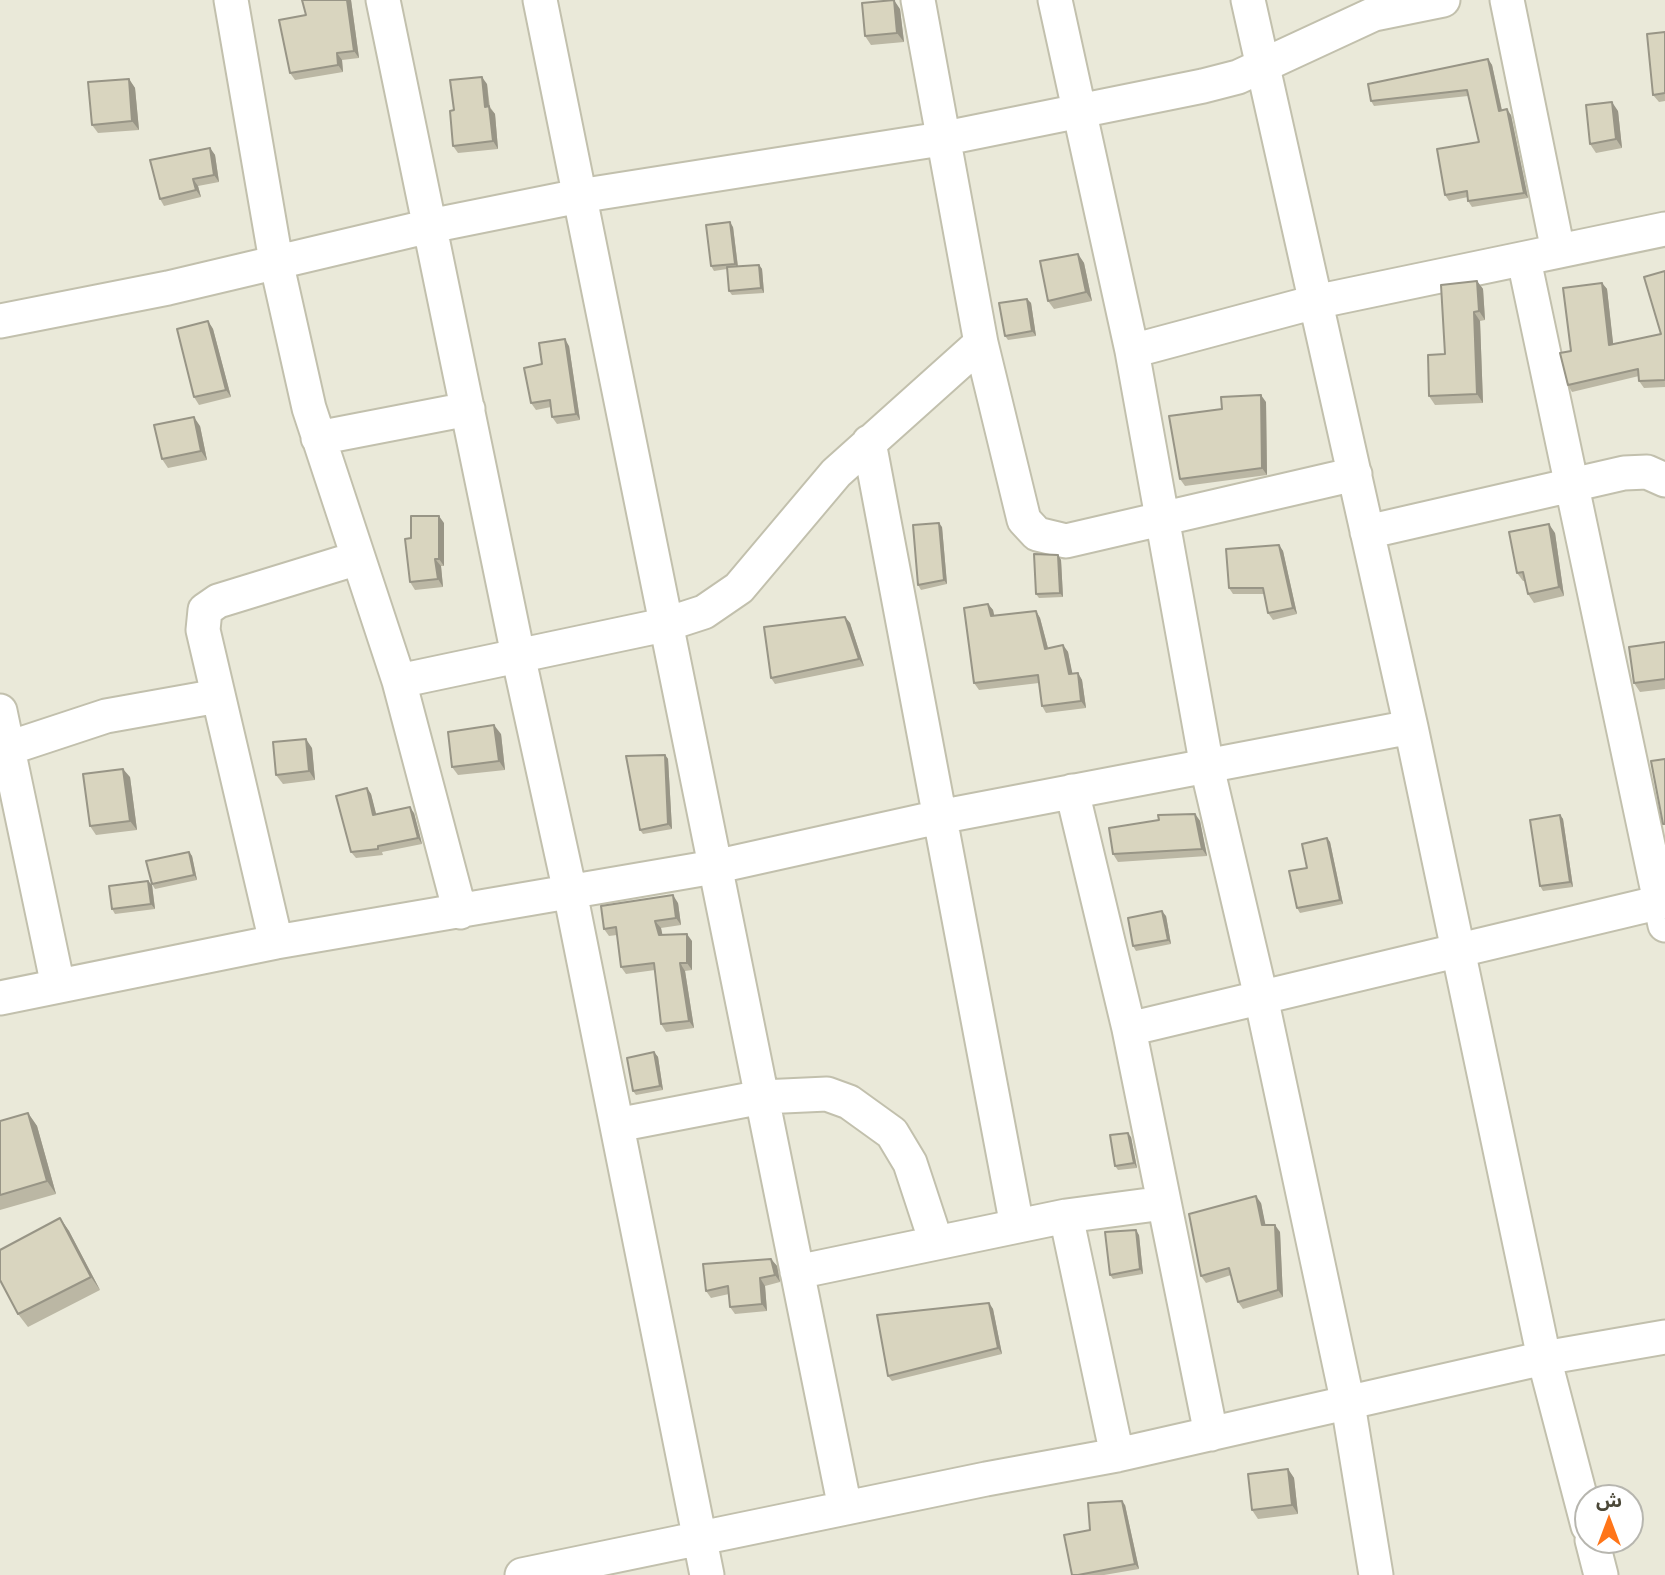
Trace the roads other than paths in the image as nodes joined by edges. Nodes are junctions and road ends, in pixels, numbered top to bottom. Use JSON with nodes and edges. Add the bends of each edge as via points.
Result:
{"nodes":[{"id":1,"x":231,"y":0,"type":"edge"},
{"id":2,"x":383,"y":0,"type":"edge"},
{"id":3,"x":540,"y":0,"type":"edge"},
{"id":4,"x":918,"y":0,"type":"edge"},
{"id":5,"x":1055,"y":0,"type":"edge"},
{"id":6,"x":1248,"y":0,"type":"edge"},
{"id":7,"x":1443,"y":0,"type":"edge"},
{"id":8,"x":1507,"y":0,"type":"edge"},
{"id":9,"x":1264,"y":64,"type":"junction"},
{"id":10,"x":1080,"y":111,"type":"junction"},
{"id":11,"x":941,"y":139,"type":"junction"},
{"id":12,"x":579,"y":196,"type":"junction"},
{"id":13,"x":430,"y":226,"type":"junction"},
{"id":14,"x":1665,"y":229,"type":"edge"},
{"id":15,"x":1558,"y":251,"type":"junction"},
{"id":16,"x":1524,"y":260,"type":"junction"},
{"id":17,"x":276,"y":261,"type":"junction"},
{"id":18,"x":1315,"y":302,"type":"junction"},
{"id":19,"x":0,"y":321,"type":"edge"},
{"id":20,"x":981,"y":343,"type":"junction"},
{"id":21,"x":1132,"y":351,"type":"junction"},
{"id":22,"x":468,"y":409,"type":"junction"},
{"id":23,"x":318,"y":438,"type":"junction"},
{"id":24,"x":869,"y":442,"type":"junction"},
{"id":25,"x":1355,"y":474,"type":"junction"},
{"id":26,"x":1665,"y":480,"type":"edge"},
{"id":27,"x":1572,"y":484,"type":"junction"},
{"id":28,"x":1164,"y":518,"type":"junction"},
{"id":29,"x":1367,"y":532,"type":"junction"},
{"id":30,"x":358,"y":558,"type":"junction"},
{"id":31,"x":664,"y":625,"type":"junction"},
{"id":32,"x":518,"y":655,"type":"junction"},
{"id":33,"x":398,"y":681,"type":"junction"},
{"id":34,"x":218,"y":696,"type":"junction"},
{"id":35,"x":0,"y":711,"type":"edge"},
{"id":36,"x":1411,"y":727,"type":"junction"},
{"id":37,"x":4,"y":750,"type":"edge"},
{"id":38,"x":1207,"y":767,"type":"junction"},
{"id":39,"x":1072,"y":791,"type":"junction"},
{"id":40,"x":939,"y":817,"type":"junction"},
{"id":41,"x":714,"y":867,"type":"junction"},
{"id":42,"x":570,"y":892,"type":"junction"},
{"id":43,"x":1663,"y":909,"type":"edge"},
{"id":44,"x":460,"y":912,"type":"junction"},
{"id":45,"x":276,"y":942,"type":"junction"},
{"id":46,"x":1456,"y":951,"type":"junction"},
{"id":47,"x":58,"y":986,"type":"junction"},
{"id":48,"x":1261,"y":997,"type":"junction"},
{"id":49,"x":0,"y":998,"type":"edge"},
{"id":50,"x":1129,"y":1029,"type":"junction"},
{"id":51,"x":762,"y":1097,"type":"junction"},
{"id":52,"x":617,"y":1125,"type":"junction"},
{"id":53,"x":1164,"y":1203,"type":"junction"},
{"id":54,"x":1066,"y":1216,"type":"junction"},
{"id":55,"x":1017,"y":1226,"type":"junction"},
{"id":56,"x":936,"y":1242,"type":"junction"},
{"id":57,"x":797,"y":1272,"type":"junction"},
{"id":58,"x":1665,"y":1337,"type":"edge"},
{"id":59,"x":1545,"y":1358,"type":"junction"},
{"id":60,"x":1348,"y":1404,"type":"junction"},
{"id":61,"x":1211,"y":1434,"type":"junction"},
{"id":62,"x":1117,"y":1455,"type":"junction"},
{"id":63,"x":1577,"y":1484,"type":"edge"},
{"id":64,"x":845,"y":1508,"type":"junction"},
{"id":65,"x":700,"y":1538,"type":"junction"},
{"id":66,"x":1596,"y":1554,"type":"edge"},
{"id":67,"x":522,"y":1575,"type":"edge"},
{"id":68,"x":707,"y":1575,"type":"edge"},
{"id":69,"x":1376,"y":1575,"type":"edge"},
{"id":70,"x":1601,"y":1575,"type":"edge"}],
"edges":[{"from":1,"to":17,"type":"street"},
{"from":2,"to":13,"type":"street"},
{"from":3,"to":12,"type":"street"},
{"from":4,"to":11,"type":"street"},
{"from":5,"to":10,"type":"street"},
{"from":6,"to":9,"type":"street"},
{"from":7,"to":9,"type":"street","via":[[1374,14]]},
{"from":8,"to":15,"type":"street"},
{"from":9,"to":10,"type":"street","via":[[1203,86]]},
{"from":9,"to":18,"type":"street"},
{"from":10,"to":11,"type":"street"},
{"from":10,"to":21,"type":"street"},
{"from":11,"to":12,"type":"street"},
{"from":11,"to":20,"type":"street"},
{"from":12,"to":13,"type":"street"},
{"from":12,"to":31,"type":"street"},
{"from":13,"to":17,"type":"street"},
{"from":13,"to":22,"type":"street"},
{"from":14,"to":15,"type":"street"},
{"from":15,"to":16,"type":"street"},
{"from":16,"to":18,"type":"street"},
{"from":16,"to":27,"type":"street"},
{"from":17,"to":19,"type":"street"},
{"from":17,"to":23,"type":"street"},
{"from":18,"to":21,"type":"street"},
{"from":18,"to":25,"type":"street"},
{"from":20,"to":24,"type":"street"},
{"from":20,"to":28,"type":"street","via":[[1018,503],[1024,520],[1037,534],[1066,541]]},
{"from":21,"to":28,"type":"street"},
{"from":22,"to":23,"type":"street"},
{"from":22,"to":32,"type":"street"},
{"from":23,"to":30,"type":"street"},
{"from":24,"to":31,"type":"street","via":[[836,473],[739,588],[704,612]]},
{"from":24,"to":40,"type":"street"},
{"from":25,"to":28,"type":"street"},
{"from":25,"to":29,"type":"street"},
{"from":26,"to":27,"type":"street","via":[[1647,472]]},
{"from":27,"to":29,"type":"street"},
{"from":27,"to":43,"type":"street"},
{"from":28,"to":38,"type":"street"},
{"from":29,"to":36,"type":"street"},
{"from":30,"to":33,"type":"street"},
{"from":30,"to":34,"type":"street","via":[[218,601],[205,610],[203,630]]},
{"from":31,"to":32,"type":"street"},
{"from":31,"to":41,"type":"street"},
{"from":32,"to":33,"type":"street"},
{"from":32,"to":42,"type":"street"},
{"from":33,"to":44,"type":"street"},
{"from":34,"to":37,"type":"street","via":[[106,716]]},
{"from":34,"to":45,"type":"street"},
{"from":35,"to":37,"type":"street"},
{"from":36,"to":38,"type":"street"},
{"from":36,"to":46,"type":"street"},
{"from":37,"to":47,"type":"street"},
{"from":38,"to":39,"type":"street"},
{"from":38,"to":48,"type":"street"},
{"from":39,"to":40,"type":"street"},
{"from":39,"to":50,"type":"street"},
{"from":40,"to":41,"type":"street"},
{"from":40,"to":55,"type":"street"},
{"from":41,"to":42,"type":"street"},
{"from":41,"to":51,"type":"street"},
{"from":42,"to":44,"type":"street"},
{"from":42,"to":52,"type":"street"},
{"from":43,"to":46,"type":"street"},
{"from":44,"to":45,"type":"street"},
{"from":45,"to":47,"type":"street"},
{"from":46,"to":48,"type":"street"},
{"from":46,"to":59,"type":"street"},
{"from":47,"to":49,"type":"street"},
{"from":48,"to":50,"type":"street"},
{"from":48,"to":60,"type":"street"},
{"from":50,"to":53,"type":"street"},
{"from":51,"to":52,"type":"street"},
{"from":51,"to":56,"type":"street","via":[[827,1094],[873,1116],[892,1133],[910,1163]]},
{"from":51,"to":57,"type":"street"},
{"from":52,"to":65,"type":"street"},
{"from":53,"to":54,"type":"street"},
{"from":53,"to":61,"type":"street"},
{"from":54,"to":55,"type":"street"},
{"from":54,"to":62,"type":"street"},
{"from":55,"to":56,"type":"street"},
{"from":56,"to":57,"type":"street"},
{"from":57,"to":64,"type":"street"},
{"from":58,"to":59,"type":"street"},
{"from":59,"to":60,"type":"street"},
{"from":59,"to":63,"type":"street"},
{"from":60,"to":61,"type":"street"},
{"from":60,"to":69,"type":"street"},
{"from":61,"to":62,"type":"street"},
{"from":62,"to":64,"type":"street"},
{"from":64,"to":65,"type":"street"},
{"from":65,"to":67,"type":"street"},
{"from":65,"to":68,"type":"street"},
{"from":66,"to":70,"type":"street"}]}
